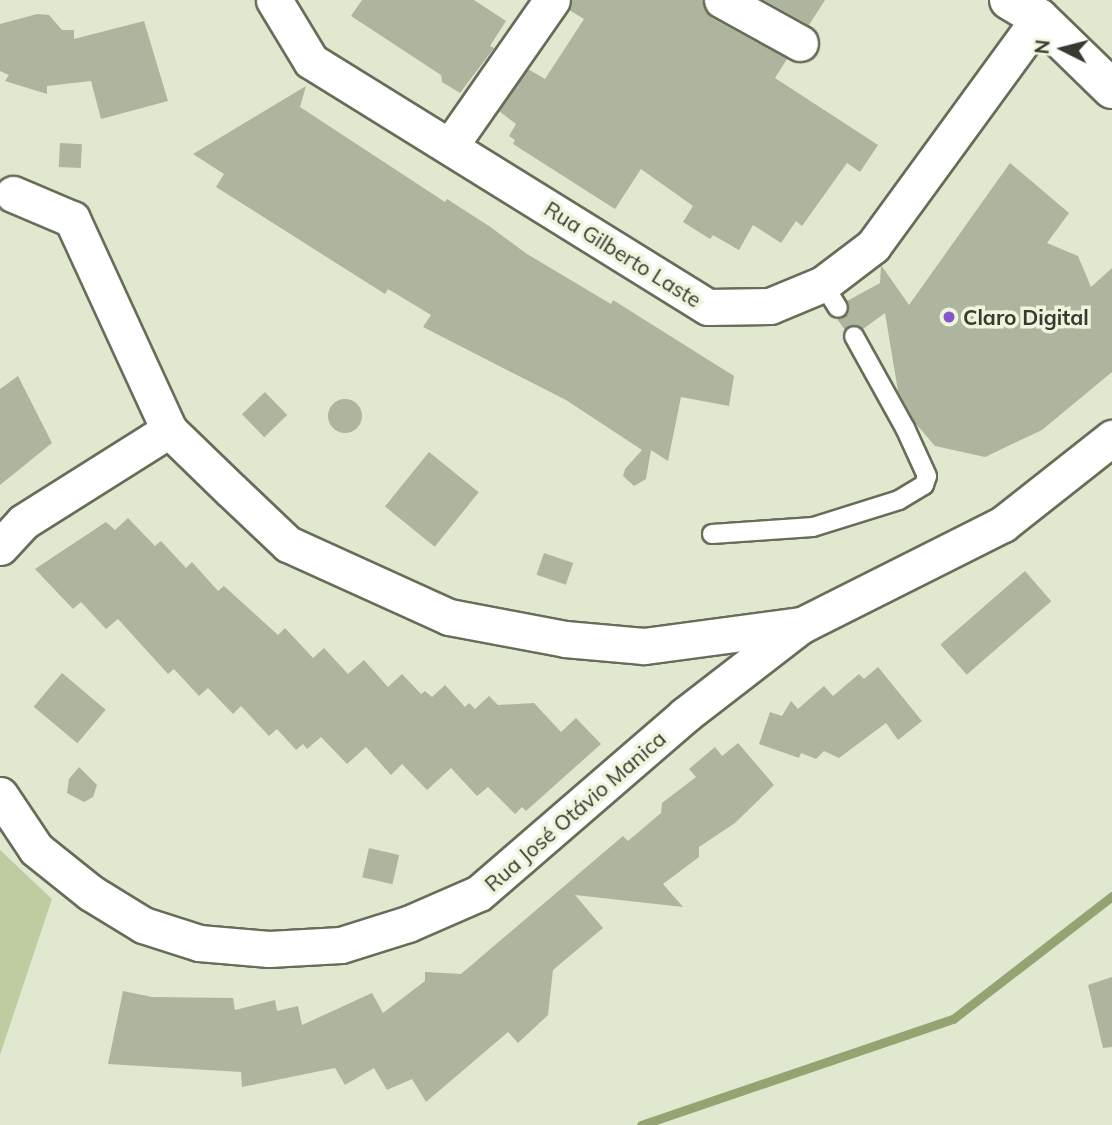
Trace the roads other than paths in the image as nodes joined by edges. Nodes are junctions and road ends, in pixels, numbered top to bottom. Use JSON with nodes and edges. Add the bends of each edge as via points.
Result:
{"nodes":[{"id":1,"x":274,"y":0,"type":"edge"},
{"id":2,"x":552,"y":0,"type":"edge"},
{"id":3,"x":722,"y":0,"type":"edge"},
{"id":4,"x":1024,"y":9,"type":"edge"},
{"id":5,"x":800,"y":43,"type":"dead end"},
{"id":6,"x":1112,"y":89,"type":"edge"},
{"id":7,"x":450,"y":146,"type":"junction"},
{"id":8,"x":13,"y":194,"type":"dead end"},
{"id":9,"x":854,"y":337,"type":"dead end"},
{"id":10,"x":169,"y":430,"type":"junction"},
{"id":11,"x":1112,"y":438,"type":"edge"},
{"id":12,"x":712,"y":534,"type":"dead end"},
{"id":13,"x":0,"y":547,"type":"edge"},
{"id":14,"x":802,"y":625,"type":"junction"},
{"id":15,"x":0,"y":795,"type":"edge"}],
"edges":[{"from":1,"to":7,"type":"street","name":"Rua Gilberto Laste","via":[[311,61]]},
{"from":2,"to":7,"type":"street"},
{"from":3,"to":5,"type":"street"},
{"from":4,"to":6,"type":"street"},
{"from":4,"to":7,"type":"street","name":"Rua Gilberto Laste","via":[[873,246],[831,296],[770,306],[708,307]]},
{"from":8,"to":10,"type":"street","via":[[72,219]]},
{"from":9,"to":12,"type":"lane","via":[[905,428],[927,476],[925,485],[899,499],[813,527]]},
{"from":10,"to":13,"type":"street","via":[[23,522]]},
{"from":10,"to":14,"type":"street","via":[[288,544],[449,617],[565,639],[643,646]]},
{"from":11,"to":14,"type":"street","via":[[1003,524]]},
{"from":14,"to":15,"type":"street","name":"Rua José Otávio Manica","via":[[685,715],[479,893],[408,924],[341,945],[269,949],[199,943],[143,925],[91,893],[36,849]]}]}
